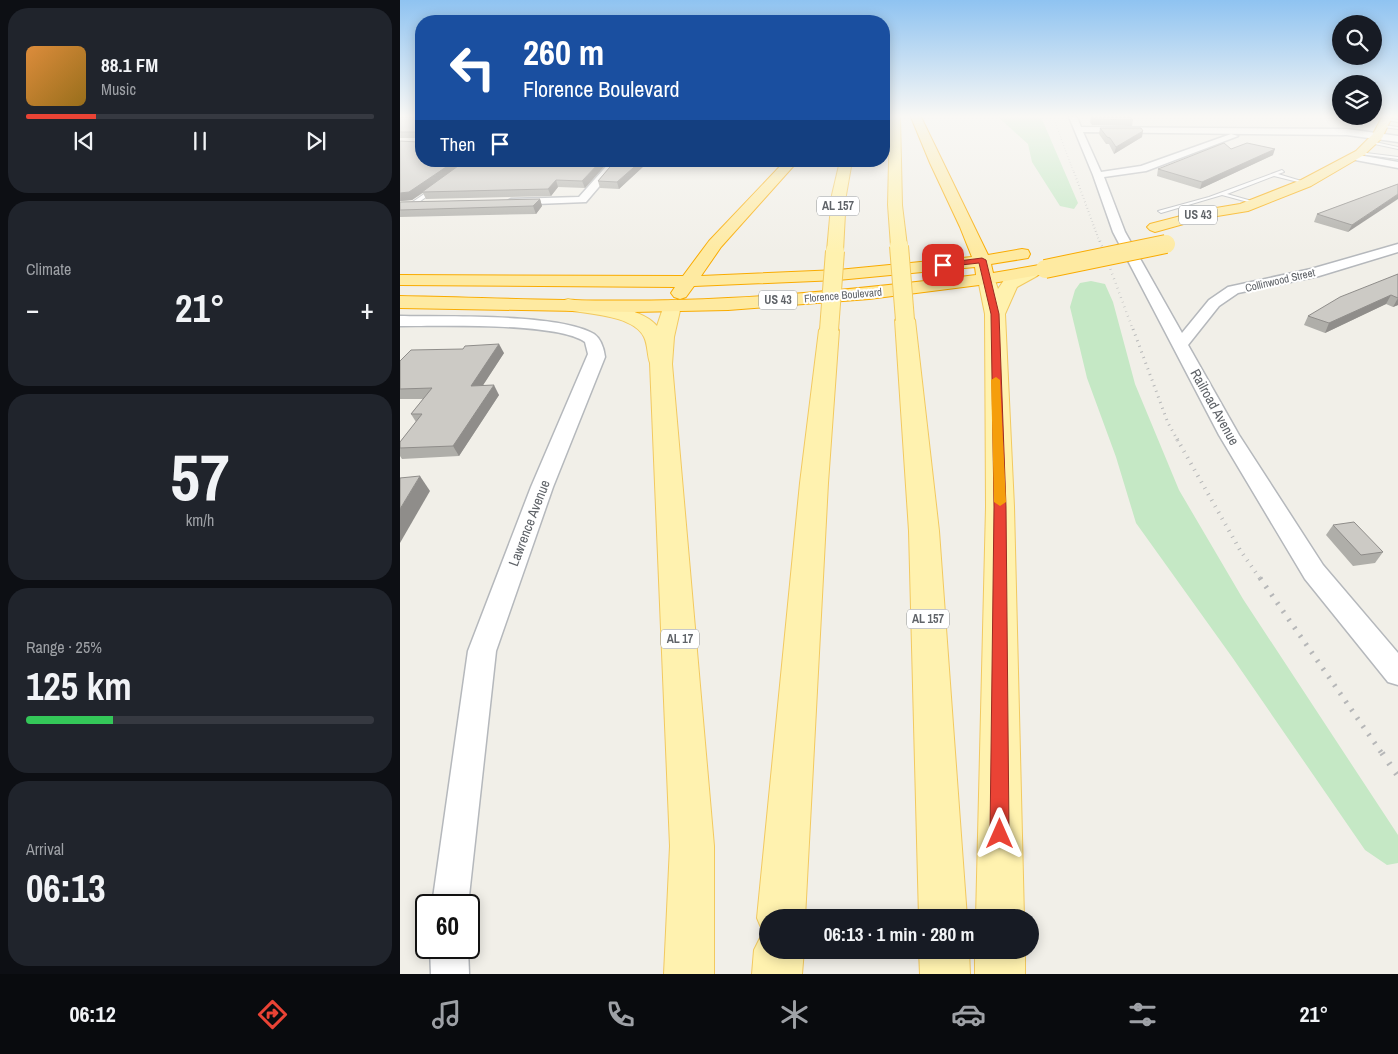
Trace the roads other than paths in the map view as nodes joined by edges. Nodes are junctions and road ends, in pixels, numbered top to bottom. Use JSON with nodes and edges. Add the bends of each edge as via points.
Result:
{"nodes":[{"id":1,"x":895,"y":162,"type":"edge"},
{"id":2,"x":936,"y":162,"type":"edge"},
{"id":3,"x":1093,"y":162,"type":"edge"},
{"id":4,"x":1161,"y":162,"type":"edge"},
{"id":5,"x":1343,"y":162,"type":"edge"},
{"id":6,"x":611,"y":167,"type":"edge"},
{"id":7,"x":786,"y":167,"type":"edge"},
{"id":8,"x":845,"y":167,"type":"edge"},
{"id":9,"x":1282,"y":171,"type":"dead end"},
{"id":10,"x":1272,"y":174,"type":"junction"},
{"id":11,"x":1098,"y":175,"type":"junction"},
{"id":12,"x":1306,"y":183,"type":"junction"},
{"id":13,"x":442,"y":184,"type":"edge"},
{"id":14,"x":1223,"y":194,"type":"junction"},
{"id":15,"x":502,"y":202,"type":"edge"},
{"id":16,"x":413,"y":204,"type":"junction"},
{"id":17,"x":433,"y":204,"type":"edge"},
{"id":18,"x":400,"y":205,"type":"edge"},
{"id":19,"x":1250,"y":206,"type":"junction"},
{"id":20,"x":1161,"y":211,"type":"dead end"},
{"id":21,"x":1218,"y":226,"type":"dead end"},
{"id":22,"x":970,"y":230,"type":"junction"},
{"id":23,"x":1109,"y":238,"type":"dead end"},
{"id":24,"x":1183,"y":238,"type":"dead end"},
{"id":25,"x":715,"y":244,"type":"junction"},
{"id":26,"x":1398,"y":248,"type":"edge"},
{"id":27,"x":982,"y":260,"type":"junction"},
{"id":28,"x":1038,"y":271,"type":"junction"},
{"id":29,"x":986,"y":279,"type":"junction"},
{"id":30,"x":400,"y":280,"type":"edge"},
{"id":31,"x":586,"y":283,"type":"junction"},
{"id":32,"x":679,"y":294,"type":"junction"},
{"id":33,"x":400,"y":302,"type":"edge"},
{"id":34,"x":568,"y":305,"type":"junction"},
{"id":35,"x":995,"y":314,"type":"junction"},
{"id":36,"x":400,"y":321,"type":"edge"},
{"id":37,"x":1181,"y":344,"type":"junction"},
{"id":38,"x":661,"y":364,"type":"junction"},
{"id":39,"x":1398,"y":673,"type":"edge"},
{"id":40,"x":451,"y":894,"type":"edge"},
{"id":41,"x":782,"y":909,"type":"edge"},
{"id":42,"x":942,"y":909,"type":"edge"},
{"id":43,"x":1000,"y":909,"type":"edge"},
{"id":44,"x":449,"y":959,"type":"edge"},
{"id":45,"x":778,"y":959,"type":"edge"},
{"id":46,"x":944,"y":959,"type":"edge"},
{"id":47,"x":1000,"y":959,"type":"edge"},
{"id":48,"x":450,"y":974,"type":"edge"},
{"id":49,"x":689,"y":974,"type":"edge"},
{"id":50,"x":777,"y":974,"type":"edge"},
{"id":51,"x":945,"y":974,"type":"edge"},
{"id":52,"x":1000,"y":974,"type":"edge"}],
"edges":[{"from":1,"to":42,"type":"main road","number":"AL 157","bridge":true,"via":[[899,246],[924,531]]},
{"from":2,"to":22,"type":"highway"},
{"from":3,"to":11,"type":"street","name":"Railroad Avenue"},
{"from":4,"to":11,"type":"street","via":[[1143,169]]},
{"from":5,"to":12,"type":"highway","number":"US 43"},
{"from":6,"to":15,"type":"street","via":[[582,200]]},
{"from":7,"to":25,"type":"highway"},
{"from":8,"to":41,"type":"main road","number":"AL 157","bridge":true,"via":[[839,195],[814,483]]},
{"from":9,"to":10,"type":"lane"},
{"from":10,"to":12,"type":"lane"},
{"from":10,"to":14,"type":"lane"},
{"from":11,"to":37,"type":"street","name":"Railroad Avenue","via":[[1119,232]]},
{"from":12,"to":19,"type":"highway","number":"US 43"},
{"from":13,"to":16,"type":"lane"},
{"from":14,"to":19,"type":"lane"},
{"from":14,"to":20,"type":"lane"},
{"from":16,"to":17,"type":"street"},
{"from":16,"to":18,"type":"street"},
{"from":19,"to":21,"type":"highway","number":"US 43","via":[[1227,224]]},
{"from":19,"to":23,"type":"highway","number":"US 43"},
{"from":22,"to":27,"type":"highway"},
{"from":22,"to":27,"type":"highway","name":"Florence Boulevard","number":"US 43","via":[[1002,245],[1039,251]]},
{"from":24,"to":28,"type":"highway","name":"Florence Boulevard","number":"US 43","bridge":true},
{"from":25,"to":31,"type":"highway","via":[[657,272]]},
{"from":25,"to":32,"type":"highway"},
{"from":26,"to":37,"type":"street","name":"Collinwood Street","via":[[1314,273],[1233,290],[1214,303]]},
{"from":27,"to":29,"type":"highway"},
{"from":27,"to":32,"type":"highway","name":"Florence Boulevard","number":"US 43"},
{"from":28,"to":29,"type":"highway","name":"Florence Boulevard","number":"US 43"},
{"from":28,"to":35,"type":"main road","via":[[1010,284]]},
{"from":29,"to":32,"type":"highway","name":"Florence Boulevard","number":"US 43","via":[[869,293]]},
{"from":29,"to":35,"type":"main road"},
{"from":30,"to":31,"type":"highway","name":"Florence Boulevard","number":"US 43"},
{"from":31,"to":32,"type":"highway","name":"Florence Boulevard","number":"US 43"},
{"from":32,"to":34,"type":"highway","name":"Florence Boulevard","number":"US 43"},
{"from":32,"to":38,"type":"main road","number":"AL 17","via":[[664,337]]},
{"from":33,"to":34,"type":"highway","name":"Florence Boulevard","number":"US 43"},
{"from":34,"to":38,"type":"main road","via":[[632,317],[645,324],[653,335]]},
{"from":35,"to":43,"type":"main road","via":[[1000,507]]},
{"from":36,"to":40,"type":"street","name":"Lawrence Avenue","via":[[574,330],[595,345],[597,357],[542,487],[482,651]]},
{"from":37,"to":39,"type":"street","name":"Railroad Avenue","via":[[1229,435],[1314,572]]},
{"from":38,"to":49,"type":"main road","number":"AL 17","via":[[692,846]]},
{"from":44,"to":48,"type":"street"},
{"from":45,"to":50,"type":"main road"},
{"from":46,"to":51,"type":"main road"},
{"from":47,"to":52,"type":"main road"}]}
